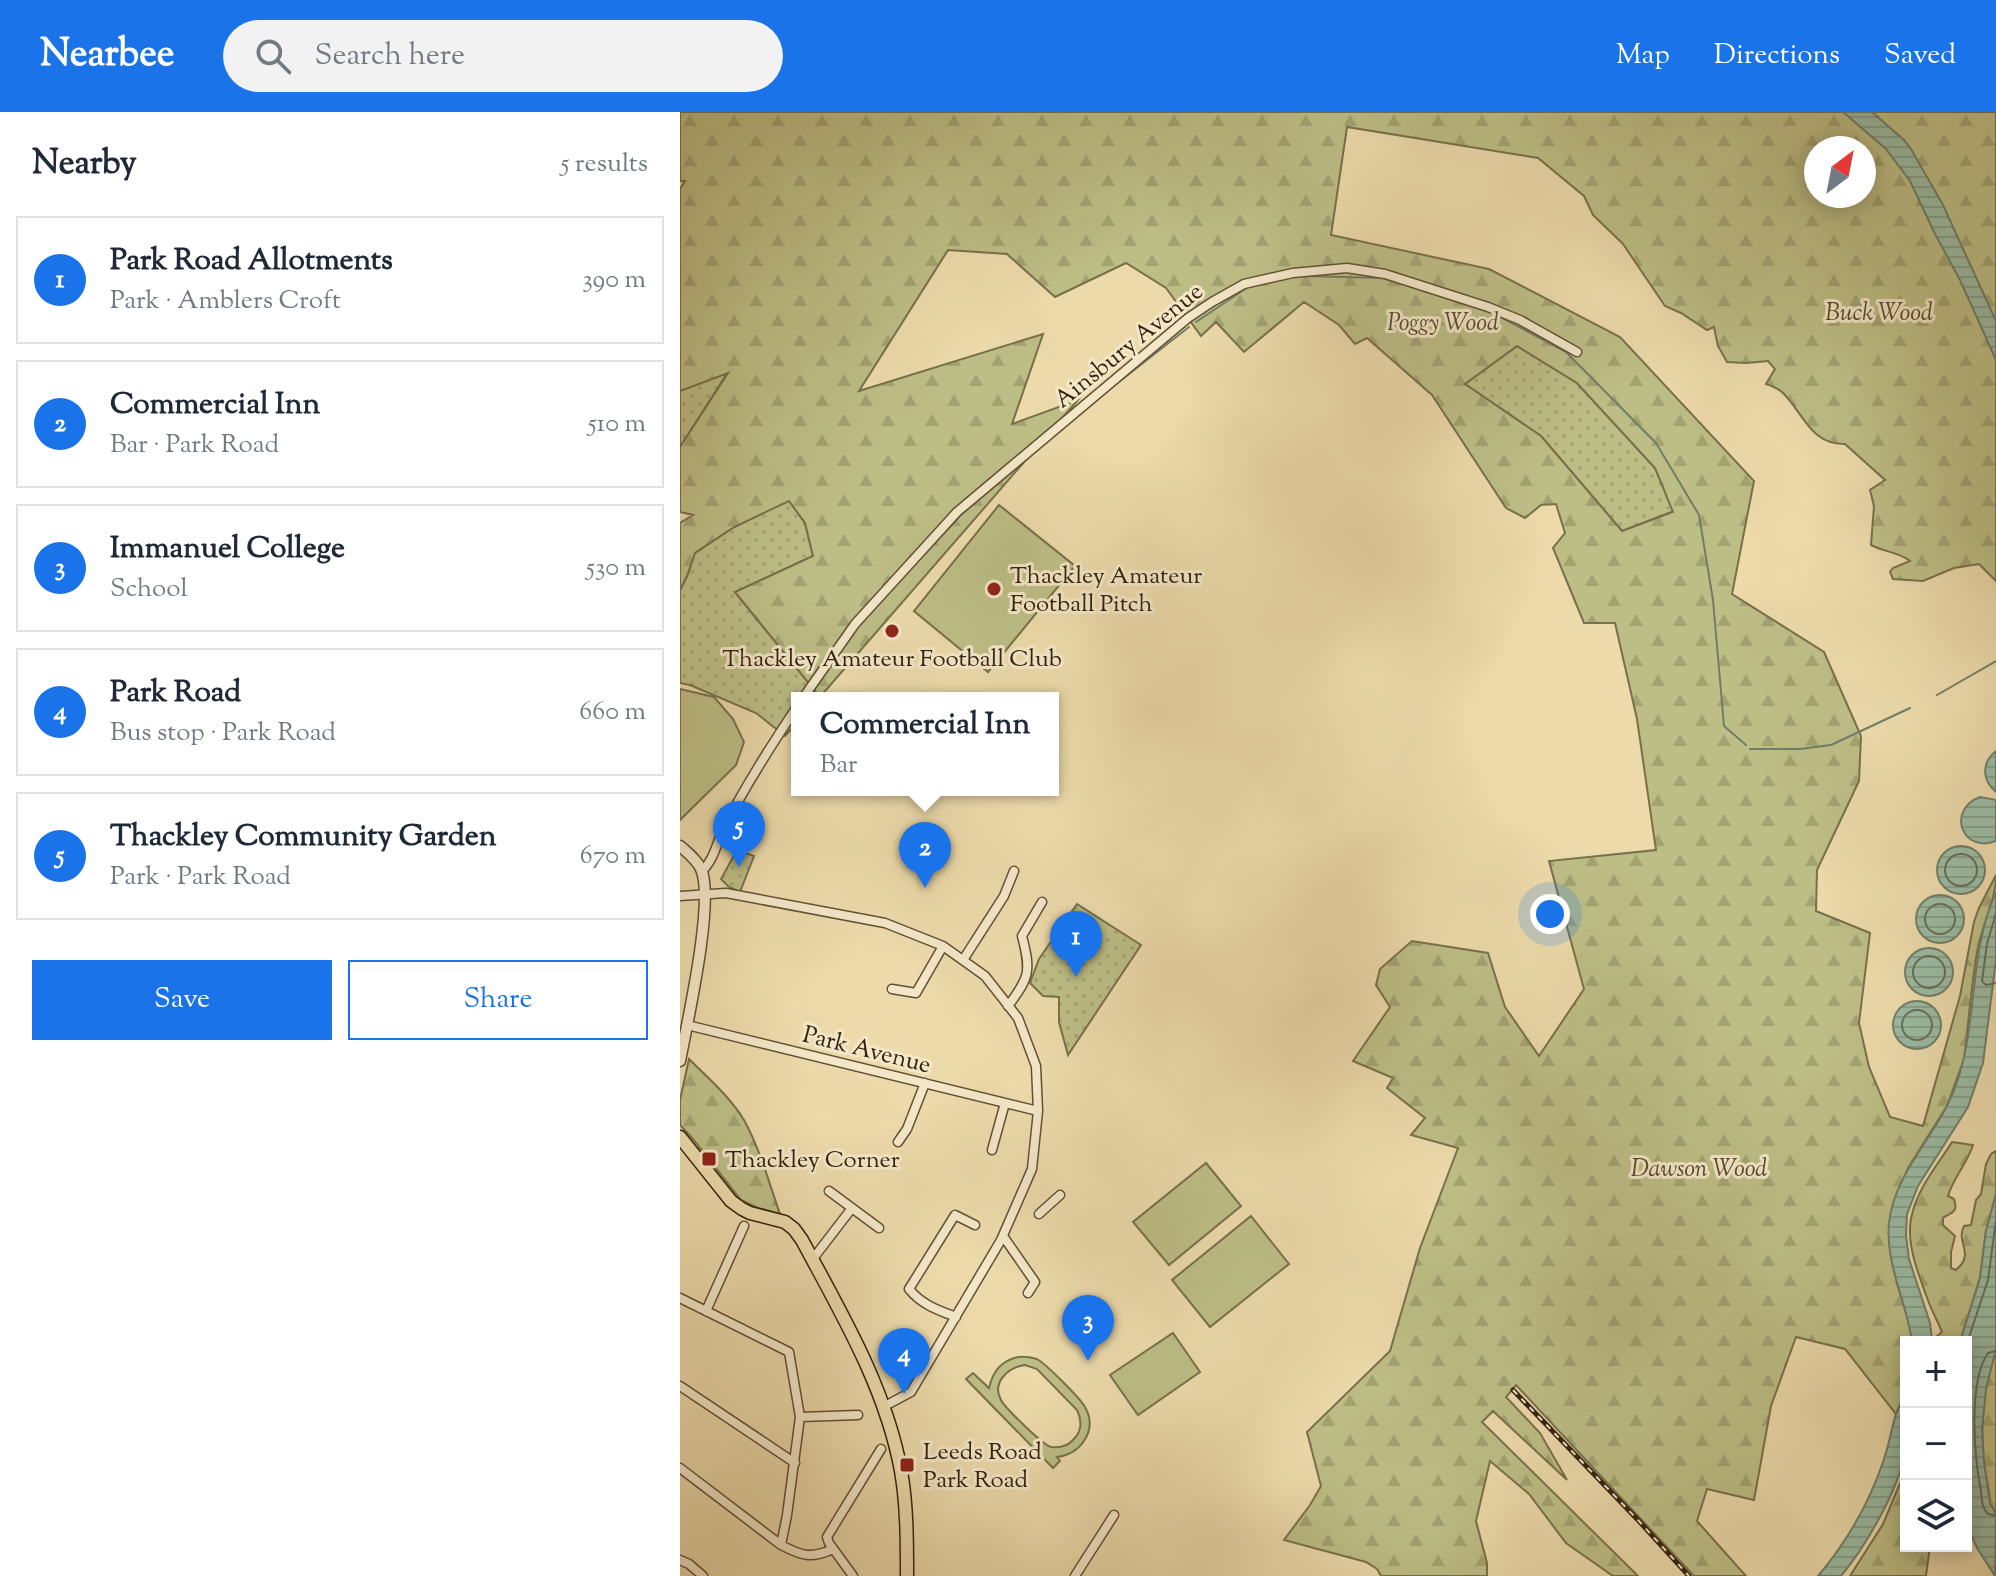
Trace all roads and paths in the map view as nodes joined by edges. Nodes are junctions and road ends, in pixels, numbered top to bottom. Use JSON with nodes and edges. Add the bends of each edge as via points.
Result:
{"nodes":[{"id":1,"x":1577,"y":352,"type":"dead end"},
{"id":2,"x":807,"y":692,"type":"edge"},
{"id":3,"x":791,"y":716,"type":"edge"},
{"id":4,"x":680,"y":846,"type":"edge"},
{"id":5,"x":702,"y":871,"type":"junction"},
{"id":6,"x":1014,"y":871,"type":"dead end"},
{"id":7,"x":705,"y":893,"type":"junction"},
{"id":8,"x":680,"y":896,"type":"edge"},
{"id":9,"x":1042,"y":902,"type":"dead end"},
{"id":10,"x":943,"y":946,"type":"junction"},
{"id":11,"x":963,"y":960,"type":"junction"},
{"id":12,"x":892,"y":989,"type":"dead end"},
{"id":13,"x":1008,"y":1006,"type":"junction"},
{"id":14,"x":687,"y":1025,"type":"junction"},
{"id":15,"x":680,"y":1061,"type":"edge"},
{"id":16,"x":925,"y":1083,"type":"junction"},
{"id":17,"x":1005,"y":1103,"type":"junction"},
{"id":18,"x":1038,"y":1111,"type":"junction"},
{"id":19,"x":680,"y":1137,"type":"edge"},
{"id":20,"x":898,"y":1142,"type":"dead end"},
{"id":21,"x":992,"y":1150,"type":"dead end"},
{"id":22,"x":829,"y":1191,"type":"dead end"},
{"id":23,"x":1060,"y":1195,"type":"dead end"},
{"id":24,"x":852,"y":1208,"type":"junction"},
{"id":25,"x":1039,"y":1214,"type":"dead end"},
{"id":26,"x":975,"y":1225,"type":"dead end"},
{"id":27,"x":744,"y":1226,"type":"dead end"},
{"id":28,"x":879,"y":1228,"type":"dead end"},
{"id":29,"x":1003,"y":1236,"type":"junction"},
{"id":30,"x":812,"y":1260,"type":"junction"},
{"id":31,"x":1028,"y":1293,"type":"dead end"},
{"id":32,"x":680,"y":1298,"type":"edge"},
{"id":33,"x":706,"y":1311,"type":"junction"},
{"id":34,"x":956,"y":1317,"type":"junction"},
{"id":35,"x":680,"y":1386,"type":"edge"},
{"id":36,"x":883,"y":1407,"type":"junction"},
{"id":37,"x":858,"y":1415,"type":"dead end"},
{"id":38,"x":800,"y":1417,"type":"junction"},
{"id":39,"x":881,"y":1449,"type":"dead end"},
{"id":40,"x":795,"y":1463,"type":"junction"},
{"id":41,"x":680,"y":1468,"type":"edge"},
{"id":42,"x":1114,"y":1515,"type":"dead end"},
{"id":43,"x":781,"y":1545,"type":"junction"},
{"id":44,"x":833,"y":1549,"type":"junction"},
{"id":45,"x":680,"y":1560,"type":"edge"},
{"id":46,"x":703,"y":1576,"type":"edge"},
{"id":47,"x":853,"y":1576,"type":"edge"},
{"id":48,"x":907,"y":1576,"type":"edge"},
{"id":49,"x":1075,"y":1576,"type":"edge"}],
"edges":[{"from":1,"to":2,"type":"street","name":"Ainsbury Avenue","via":[[1488,307],[1385,274],[1347,268],[1244,284],[1188,318],[957,512],[855,624]]},
{"from":3,"to":5,"type":"street"},
{"from":4,"to":5,"type":"street"},
{"from":5,"to":7,"type":"street"},
{"from":6,"to":11,"type":"street"},
{"from":7,"to":8,"type":"street"},
{"from":7,"to":10,"type":"street","via":[[885,923]]},
{"from":7,"to":14,"type":"street"},
{"from":9,"to":13,"type":"street","via":[[1022,936],[1028,971]]},
{"from":10,"to":11,"type":"street"},
{"from":10,"to":12,"type":"street","via":[[916,993]]},
{"from":11,"to":13,"type":"street","via":[[985,976]]},
{"from":13,"to":18,"type":"street","via":[[1036,1066]]},
{"from":14,"to":15,"type":"street"},
{"from":14,"to":16,"type":"street","name":"Park Avenue"},
{"from":16,"to":17,"type":"street","name":"Park Avenue"},
{"from":16,"to":20,"type":"street"},
{"from":17,"to":18,"type":"street","name":"Park Avenue"},
{"from":17,"to":21,"type":"street"},
{"from":18,"to":29,"type":"street","via":[[1032,1169]]},
{"from":19,"to":30,"type":"main road","via":[[731,1201],[750,1213],[785,1222]]},
{"from":22,"to":24,"type":"street"},
{"from":23,"to":25,"type":"street"},
{"from":24,"to":28,"type":"street"},
{"from":24,"to":30,"type":"street"},
{"from":26,"to":34,"type":"street","via":[[955,1215],[909,1289],[927,1306]]},
{"from":27,"to":33,"type":"street"},
{"from":29,"to":31,"type":"street","via":[[1035,1282]]},
{"from":29,"to":34,"type":"street"},
{"from":30,"to":36,"type":"main road"},
{"from":32,"to":33,"type":"street"},
{"from":33,"to":38,"type":"street","via":[[789,1352]]},
{"from":34,"to":36,"type":"street","via":[[911,1392]]},
{"from":35,"to":40,"type":"street"},
{"from":36,"to":48,"type":"main road","via":[[902,1474]]},
{"from":37,"to":38,"type":"street"},
{"from":38,"to":40,"type":"street"},
{"from":39,"to":44,"type":"street","via":[[828,1534]]},
{"from":40,"to":43,"type":"street"},
{"from":41,"to":43,"type":"street"},
{"from":42,"to":49,"type":"street"},
{"from":43,"to":44,"type":"street","via":[[811,1556]]},
{"from":44,"to":47,"type":"street"},
{"from":45,"to":46,"type":"street"}]}
